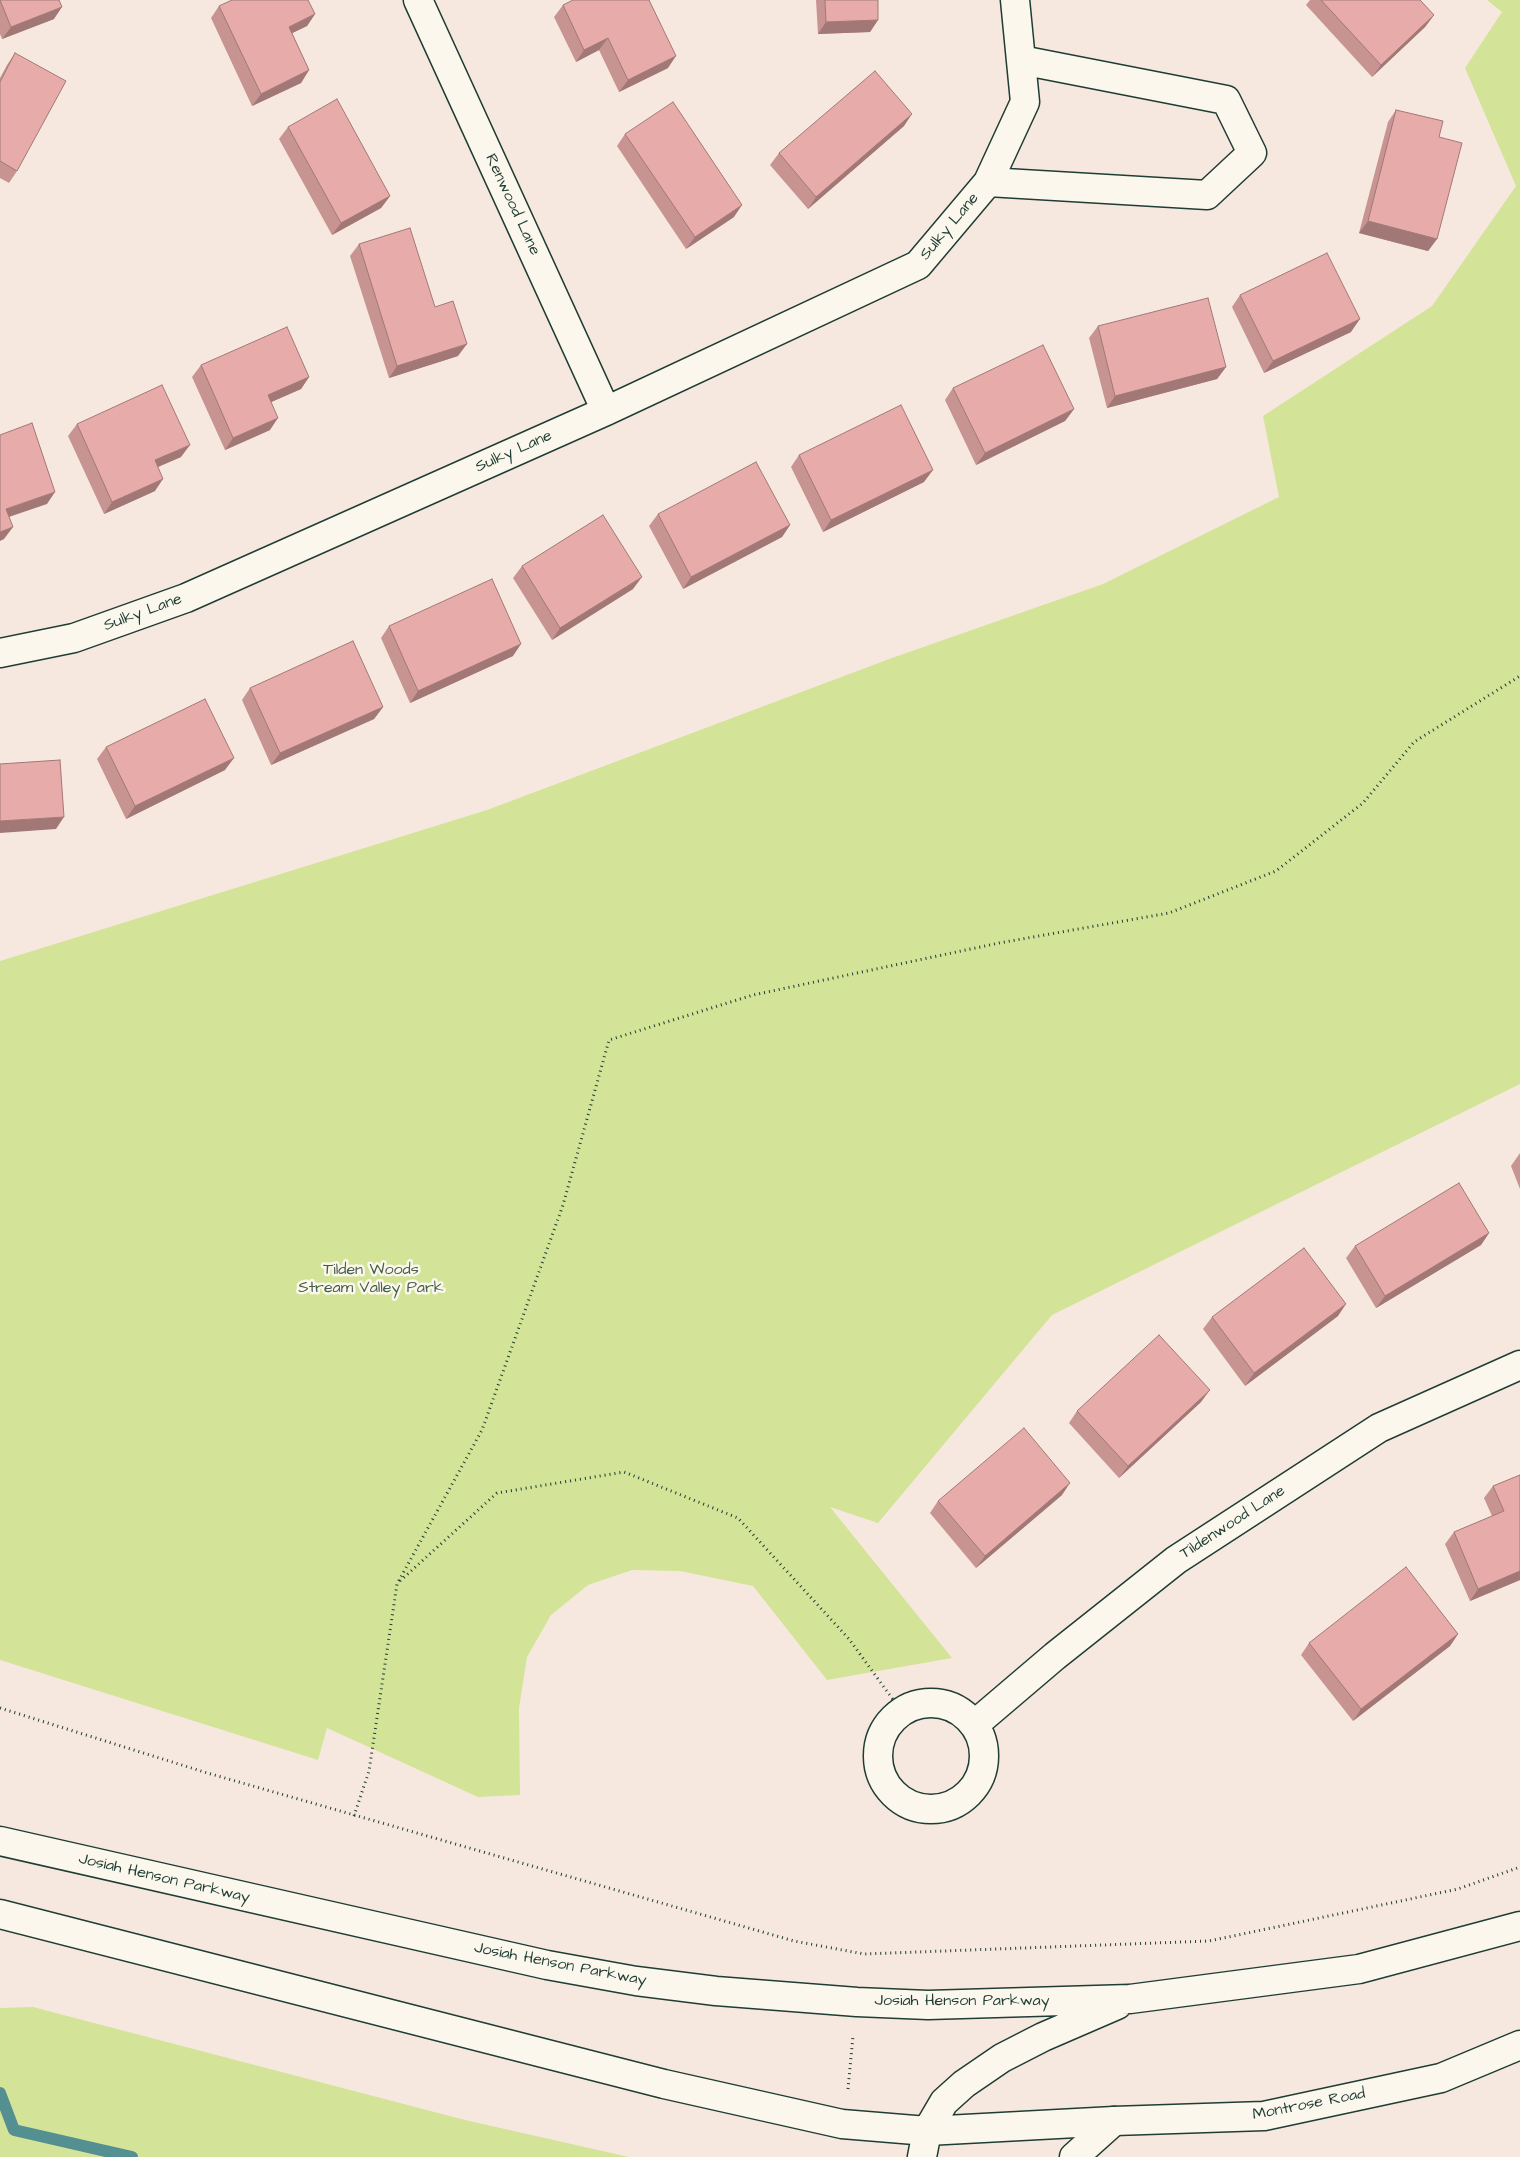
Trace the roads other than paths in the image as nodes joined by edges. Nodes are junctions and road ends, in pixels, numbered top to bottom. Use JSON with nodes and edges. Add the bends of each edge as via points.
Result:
{"nodes":[{"id":1,"x":418,"y":0,"type":"edge"},
{"id":2,"x":1015,"y":0,"type":"edge"},
{"id":3,"x":1021,"y":60,"type":"junction"},
{"id":4,"x":988,"y":182,"type":"junction"},
{"id":5,"x":606,"y":411,"type":"junction"},
{"id":6,"x":0,"y":653,"type":"edge"},
{"id":7,"x":1520,"y":1365,"type":"edge"},
{"id":8,"x":974,"y":1725,"type":"junction"},
{"id":9,"x":0,"y":1841,"type":"edge"},
{"id":10,"x":0,"y":1914,"type":"edge"},
{"id":11,"x":1520,"y":1926,"type":"edge"},
{"id":12,"x":1130,"y":1999,"type":"junction"},
{"id":13,"x":1520,"y":2045,"type":"edge"},
{"id":14,"x":1114,"y":2121,"type":"junction"},
{"id":15,"x":927,"y":2131,"type":"junction"},
{"id":16,"x":922,"y":2157,"type":"edge"},
{"id":17,"x":1074,"y":2157,"type":"edge"}],
"edges":[{"from":1,"to":5,"type":"street","name":"Renwood Lane"},
{"from":2,"to":3,"type":"street","name":"Sulky Lane"},
{"from":3,"to":4,"type":"street","name":"Sulky Lane","via":[[1025,102]]},
{"from":3,"to":4,"type":"street","name":"Sulky Lane","via":[[1226,100],[1252,153],[1207,195]]},
{"from":4,"to":5,"type":"street","name":"Sulky Lane","via":[[918,265]]},
{"from":5,"to":6,"type":"street","name":"Sulky Lane","via":[[186,598],[74,638]]},
{"from":7,"to":8,"type":"street","name":"Tildenwood Lane","via":[[1378,1428],[1184,1555],[1055,1656]]},
{"from":8,"to":8,"type":"street","via":[[982,1741],[984,1760],[980,1778],[969,1794],[936,1810],[918,1808],[900,1800],[887,1787],[879,1770],[877,1752],[882,1734],[892,1718],[925,1702],[944,1704],[961,1712]]},
{"from":9,"to":12,"type":"street","name":"Josiah Henson Parkway","via":[[442,1942],[636,1981],[787,1998],[928,2005]]},
{"from":10,"to":15,"type":"street","via":[[664,2084],[842,2124]]},
{"from":11,"to":12,"type":"street","via":[[1359,1969]]},
{"from":12,"to":15,"type":"street","via":[[1002,2058],[944,2102]]},
{"from":13,"to":14,"type":"street","name":"Montrose Road","via":[[1441,2078],[1264,2116]]},
{"from":14,"to":15,"type":"street"},
{"from":14,"to":17,"type":"street"},
{"from":15,"to":16,"type":"street"}]}
